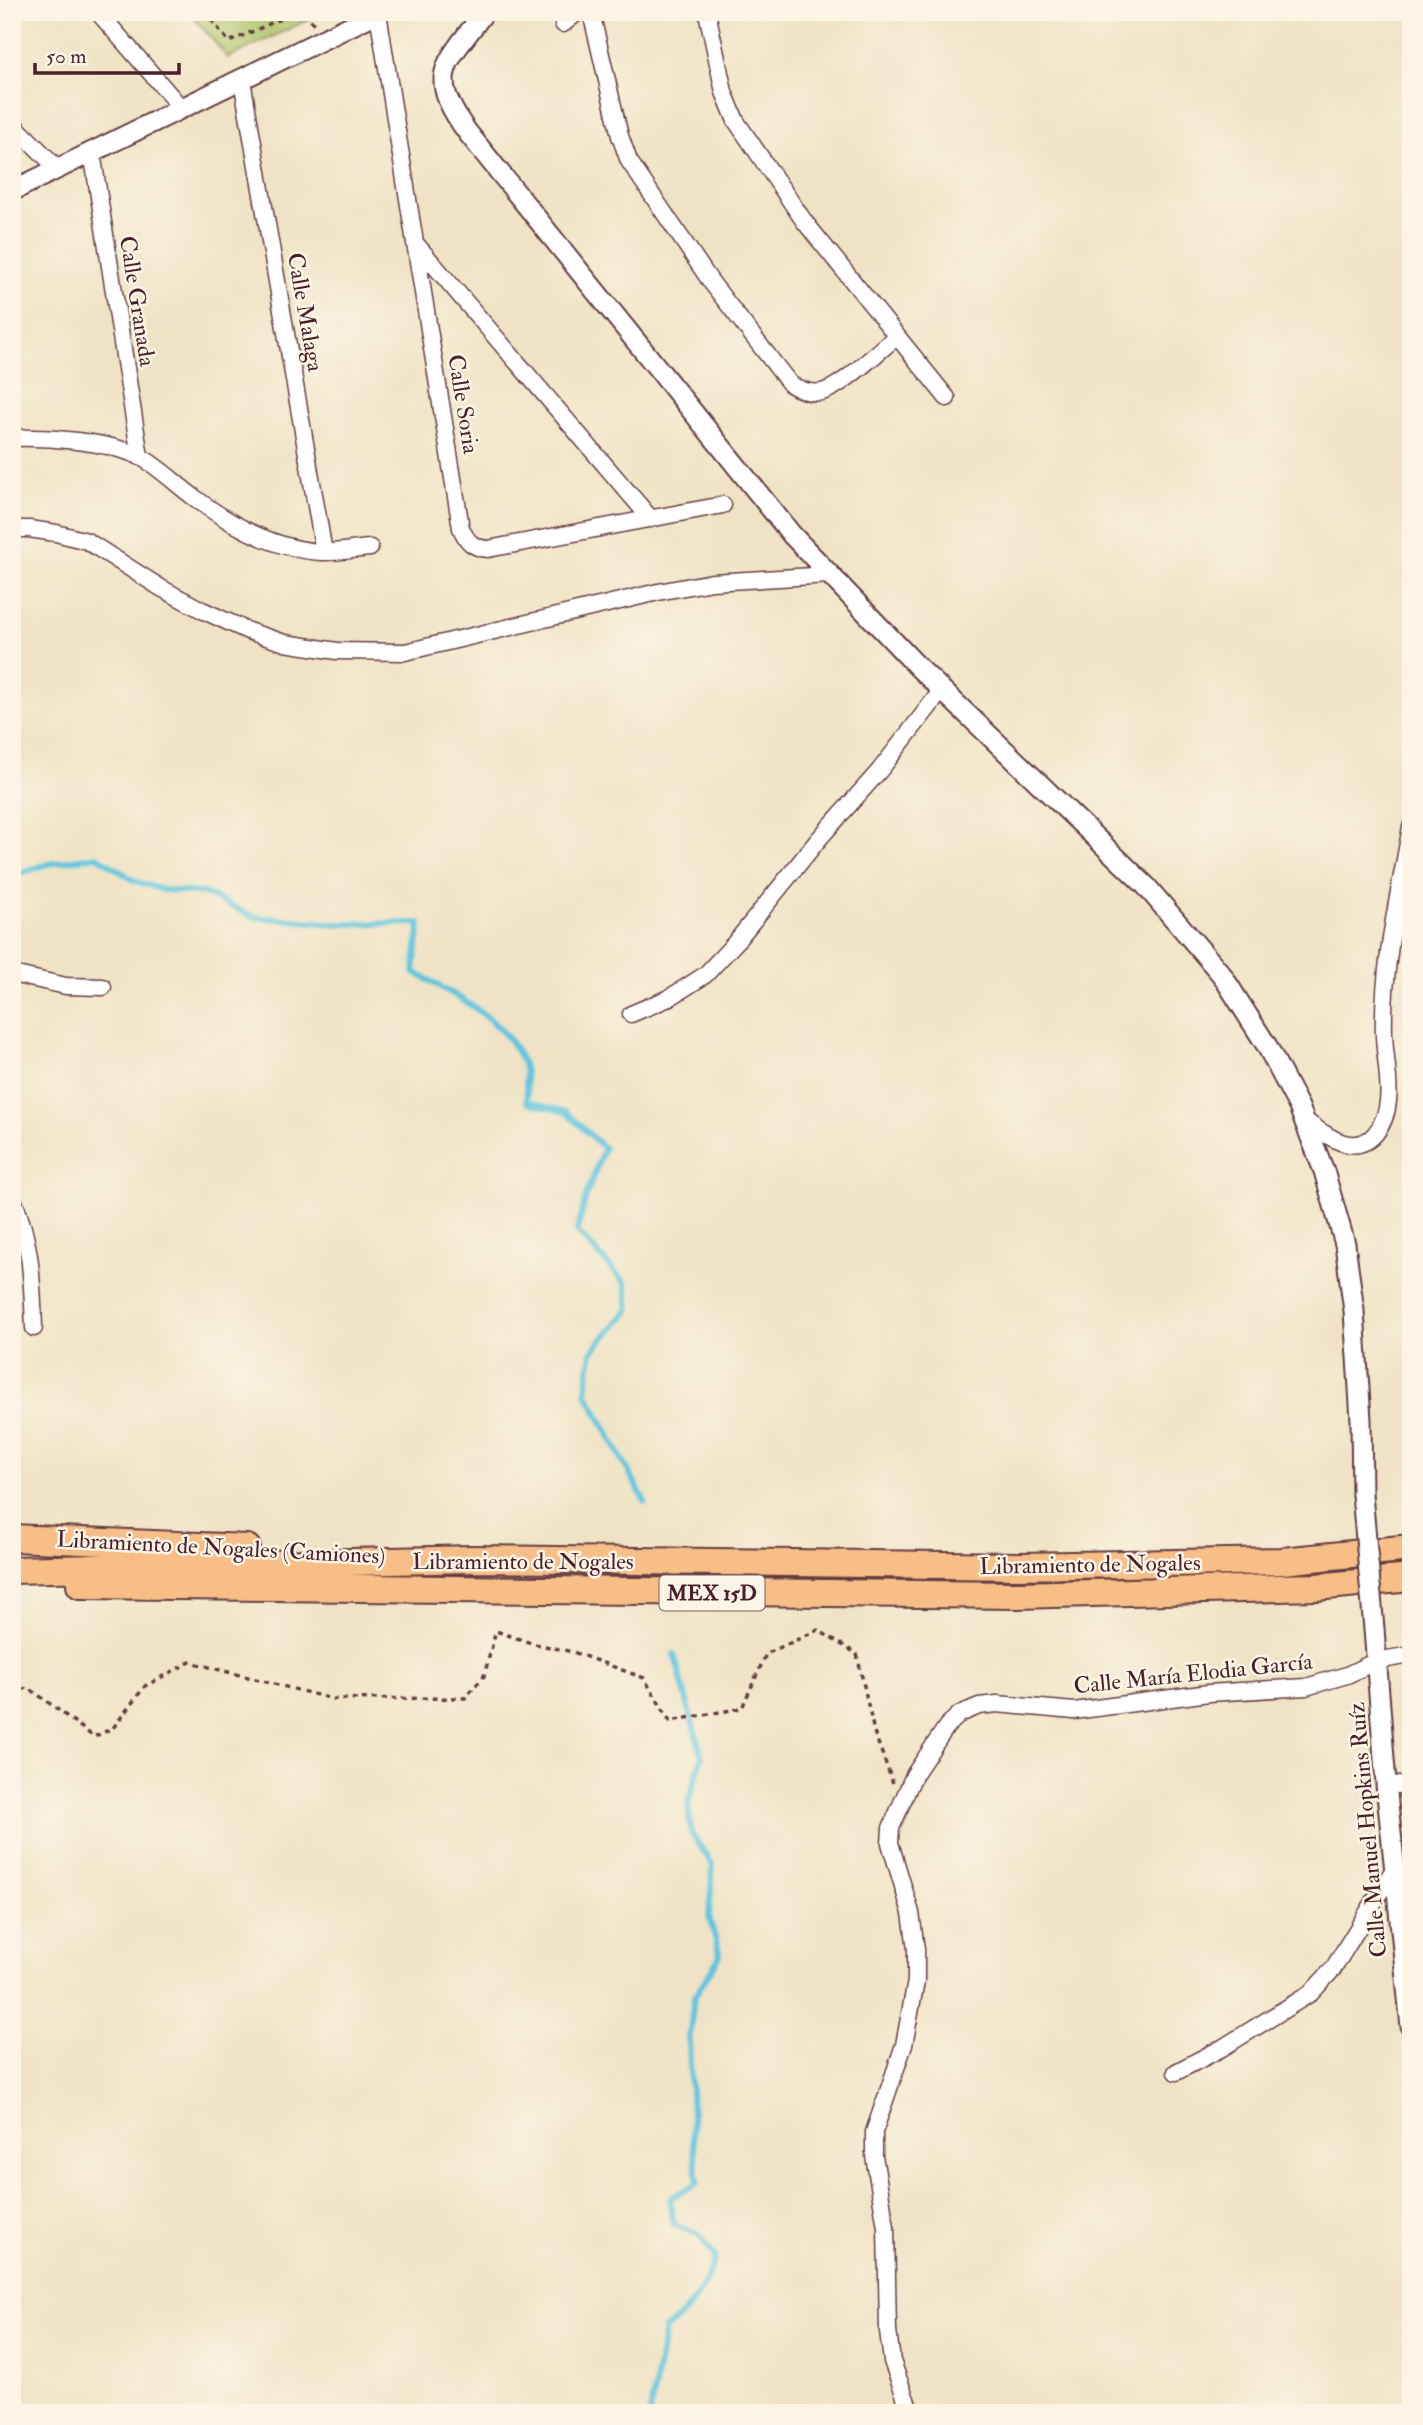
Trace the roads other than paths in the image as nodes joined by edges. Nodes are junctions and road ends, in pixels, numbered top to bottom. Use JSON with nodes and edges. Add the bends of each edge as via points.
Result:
{"nodes":[{"id":1,"x":98,"y":12,"type":"edge"},
{"id":2,"x":484,"y":12,"type":"edge"},
{"id":3,"x":578,"y":12,"type":"edge"},
{"id":4,"x":591,"y":12,"type":"edge"},
{"id":5,"x":707,"y":12,"type":"edge"},
{"id":6,"x":378,"y":13,"type":"edge"},
{"id":7,"x":563,"y":24,"type":"dead end"},
{"id":8,"x":242,"y":80,"type":"junction"},
{"id":9,"x":182,"y":109,"type":"junction"},
{"id":10,"x":12,"y":123,"type":"edge"},
{"id":11,"x":92,"y":152,"type":"junction"},
{"id":12,"x":58,"y":169,"type":"junction"},
{"id":13,"x":12,"y":191,"type":"edge"},
{"id":14,"x":415,"y":243,"type":"junction"},
{"id":15,"x":897,"y":335,"type":"junction"},
{"id":16,"x":947,"y":398,"type":"dead end"},
{"id":17,"x":12,"y":438,"type":"edge"},
{"id":18,"x":140,"y":457,"type":"junction"},
{"id":19,"x":723,"y":505,"type":"dead end"},
{"id":20,"x":651,"y":519,"type":"junction"},
{"id":21,"x":12,"y":529,"type":"edge"},
{"id":22,"x":370,"y":548,"type":"dead end"},
{"id":23,"x":324,"y":552,"type":"junction"},
{"id":24,"x":830,"y":575,"type":"junction"},
{"id":25,"x":942,"y":690,"type":"junction"},
{"id":26,"x":1411,"y":827,"type":"edge"},
{"id":27,"x":12,"y":974,"type":"edge"},
{"id":28,"x":103,"y":987,"type":"dead end"},
{"id":29,"x":631,"y":1014,"type":"dead end"},
{"id":30,"x":1304,"y":1120,"type":"junction"},
{"id":31,"x":12,"y":1197,"type":"edge"},
{"id":32,"x":34,"y":1328,"type":"dead end"},
{"id":33,"x":12,"y":1538,"type":"edge"},
{"id":34,"x":1411,"y":1548,"type":"edge"},
{"id":35,"x":12,"y":1554,"type":"edge"},
{"id":36,"x":472,"y":1559,"type":"junction"},
{"id":37,"x":12,"y":1570,"type":"edge"},
{"id":38,"x":1411,"y":1578,"type":"edge"},
{"id":39,"x":12,"y":1584,"type":"edge"},
{"id":40,"x":1411,"y":1655,"type":"edge"},
{"id":41,"x":1376,"y":1661,"type":"junction"},
{"id":42,"x":1386,"y":1784,"type":"junction"},
{"id":43,"x":1411,"y":1786,"type":"edge"},
{"id":44,"x":1394,"y":1869,"type":"junction"},
{"id":45,"x":1410,"y":2019,"type":"edge"},
{"id":46,"x":1176,"y":2072,"type":"dead end"},
{"id":47,"x":911,"y":2413,"type":"edge"}],
"edges":[{"from":1,"to":9,"type":"street"},
{"from":2,"to":24,"type":"street","name":"Calle Manuel Hopkins Ruíz","via":[[443,73],[450,108],[792,535]]},
{"from":3,"to":7,"type":"street"},
{"from":4,"to":15,"type":"street","via":[[629,161],[710,282],[790,384],[803,392],[822,392]]},
{"from":5,"to":15,"type":"street","via":[[724,92],[736,121],[804,221]]},
{"from":6,"to":8,"type":"street"},
{"from":6,"to":14,"type":"street","name":"Calle Soria"},
{"from":8,"to":9,"type":"street"},
{"from":8,"to":23,"type":"street","name":"Calle Malaga"},
{"from":9,"to":11,"type":"street"},
{"from":10,"to":12,"type":"street"},
{"from":11,"to":12,"type":"street"},
{"from":11,"to":18,"type":"street","name":"Calle Granada"},
{"from":12,"to":13,"type":"street"},
{"from":14,"to":20,"type":"street"},
{"from":14,"to":20,"type":"street","name":"Calle Soria","via":[[461,528],[467,541],[488,549]]},
{"from":15,"to":16,"type":"street"},
{"from":17,"to":18,"type":"street","via":[[48,437]]},
{"from":18,"to":23,"type":"street","via":[[204,505],[257,536],[291,548]]},
{"from":19,"to":20,"type":"street","name":"Calle Soria"},
{"from":21,"to":24,"type":"street","via":[[87,541],[161,588],[248,631],[285,643],[337,651],[405,652],[699,584]]},
{"from":22,"to":23,"type":"street"},
{"from":24,"to":25,"type":"street","name":"Calle Manuel Hopkins Ruíz"},
{"from":25,"to":29,"type":"street","via":[[705,975],[669,998]]},
{"from":25,"to":30,"type":"street","name":"Calle Manuel Hopkins Ruíz","via":[[1146,886],[1222,975],[1268,1046]]},
{"from":26,"to":30,"type":"street","via":[[1385,981],[1388,1107],[1374,1135],[1363,1143],[1338,1143]]},
{"from":27,"to":28,"type":"street","via":[[66,986]]},
{"from":30,"to":41,"type":"street","name":"Calle Manuel Hopkins Ruíz","bridge":true,"via":[[1345,1244],[1356,1339]]},
{"from":31,"to":32,"type":"street","via":[[31,1259]]},
{"from":33,"to":36,"type":"highway","name":"Libramiento de Nogales (Camiones)","number":"MEX 15D"},
{"from":34,"to":36,"type":"highway","name":"Libramiento de Nogales","number":"MEX 15D","via":[[1282,1561],[1019,1566]]},
{"from":35,"to":36,"type":"highway","number":"MEX 15D"},
{"from":36,"to":37,"type":"highway","name":"Libramiento de Nogales","number":"MEX 15D"},
{"from":38,"to":39,"type":"highway","name":"Libramiento de Nogales","number":"MEX 15D","via":[[1316,1587],[1029,1595]]},
{"from":40,"to":41,"type":"street","name":"Calle María Elodia García"},
{"from":41,"to":42,"type":"street","name":"Calle Manuel Hopkins Ruíz"},
{"from":41,"to":47,"type":"street","name":"Calle María Elodia García","via":[[1306,1687],[1209,1693],[1074,1711],[979,1706],[947,1726],[914,1775],[891,1828],[890,1843],[911,1913],[916,1981],[904,2045],[874,2132],[886,2227],[892,2361]]},
{"from":42,"to":43,"type":"street"},
{"from":42,"to":44,"type":"street","name":"Calle Manuel Hopkins Ruíz"},
{"from":44,"to":45,"type":"street","name":"Calle Manuel Hopkins Ruíz"},
{"from":44,"to":46,"type":"street","via":[[1332,1969],[1311,1993]]}]}
